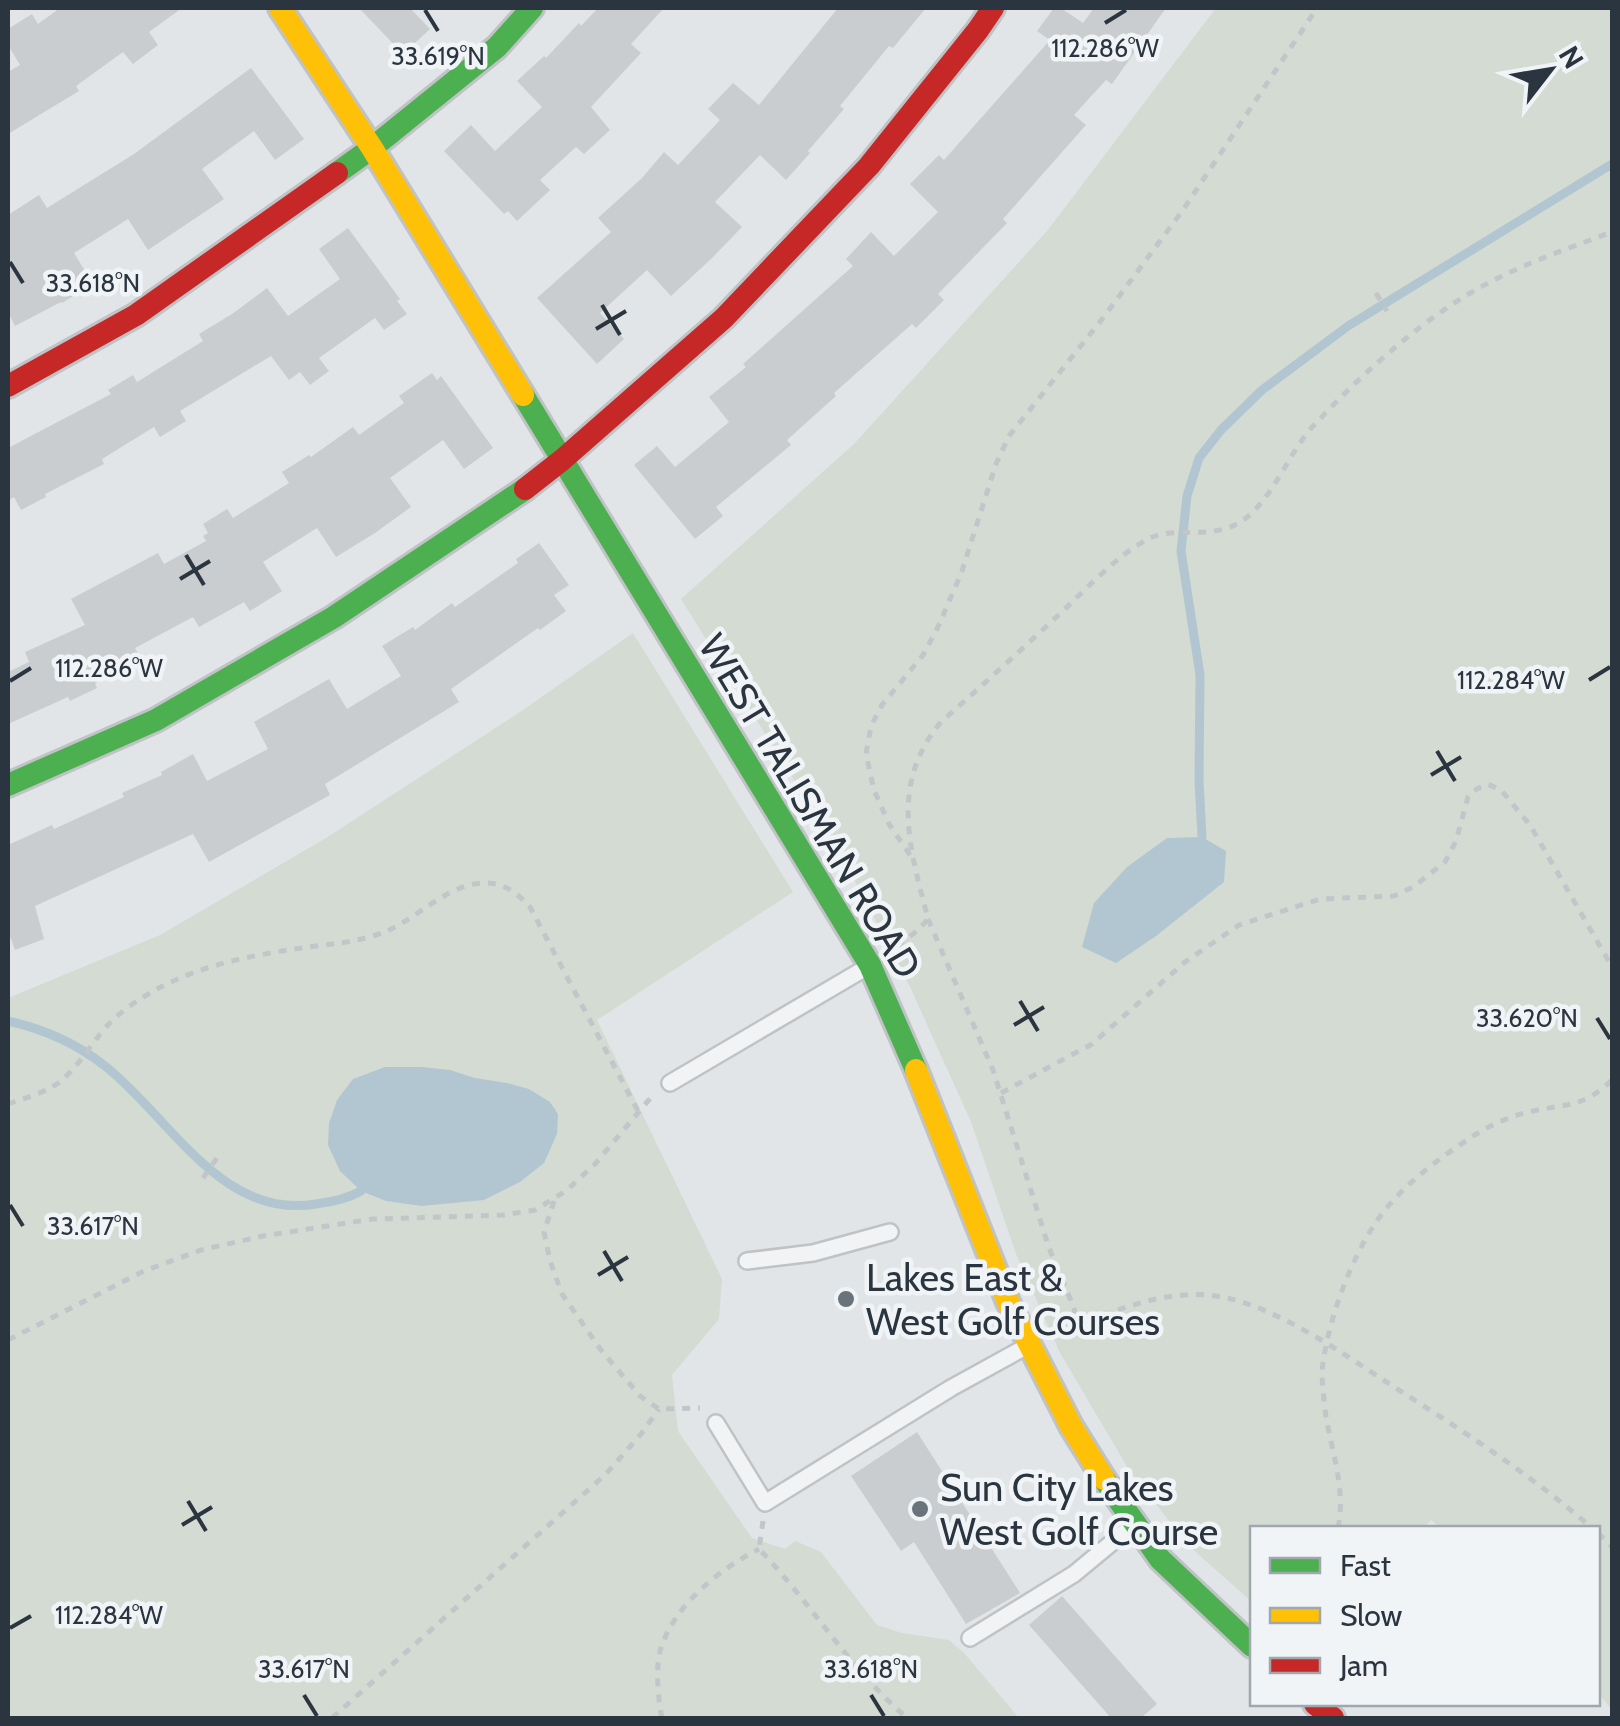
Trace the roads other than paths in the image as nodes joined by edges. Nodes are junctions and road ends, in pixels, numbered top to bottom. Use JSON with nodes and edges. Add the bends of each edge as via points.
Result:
{"nodes":[{"id":1,"x":280,"y":8,"type":"edge"},
{"id":2,"x":532,"y":8,"type":"edge"},
{"id":3,"x":993,"y":8,"type":"edge"},
{"id":4,"x":372,"y":148,"type":"junction"},
{"id":5,"x":8,"y":386,"type":"edge"},
{"id":6,"x":562,"y":460,"type":"junction"},
{"id":7,"x":8,"y":785,"type":"edge"},
{"id":8,"x":870,"y":965,"type":"junction"},
{"id":9,"x":670,"y":1083,"type":"road end"},
{"id":10,"x":890,"y":1232,"type":"dead end"},
{"id":11,"x":747,"y":1262,"type":"dead end"},
{"id":12,"x":1028,"y":1345,"type":"junction"},
{"id":13,"x":716,"y":1423,"type":"dead end"},
{"id":14,"x":1135,"y":1524,"type":"junction"},
{"id":15,"x":970,"y":1638,"type":"dead end"},
{"id":16,"x":1250,"y":1644,"type":"edge"},
{"id":17,"x":1311,"y":1706,"type":"edge"},
{"id":18,"x":1333,"y":1718,"type":"edge"}],
"edges":[{"from":1,"to":4,"type":"street","name":"WEST TALISMAN ROAD"},
{"from":2,"to":4,"type":"street","via":[[496,47]]},
{"from":3,"to":6,"type":"street","via":[[856,180],[724,318]]},
{"from":4,"to":5,"type":"street","via":[[136,315]]},
{"from":4,"to":6,"type":"street","name":"WEST TALISMAN ROAD"},
{"from":6,"to":7,"type":"street","via":[[318,626],[156,720]]},
{"from":6,"to":8,"type":"street","name":"WEST TALISMAN ROAD"},
{"from":8,"to":9,"type":"lane"},
{"from":8,"to":12,"type":"street","name":"WEST TALISMAN ROAD"},
{"from":10,"to":11,"type":"lane","via":[[813,1254]]},
{"from":12,"to":13,"type":"lane","via":[[765,1503]]},
{"from":12,"to":14,"type":"street","name":"WEST TALISMAN ROAD"},
{"from":14,"to":15,"type":"lane","via":[[1074,1574]]},
{"from":14,"to":16,"type":"street","name":"WEST TALISMAN ROAD","via":[[1160,1559]]},
{"from":17,"to":18,"type":"street"}]}
